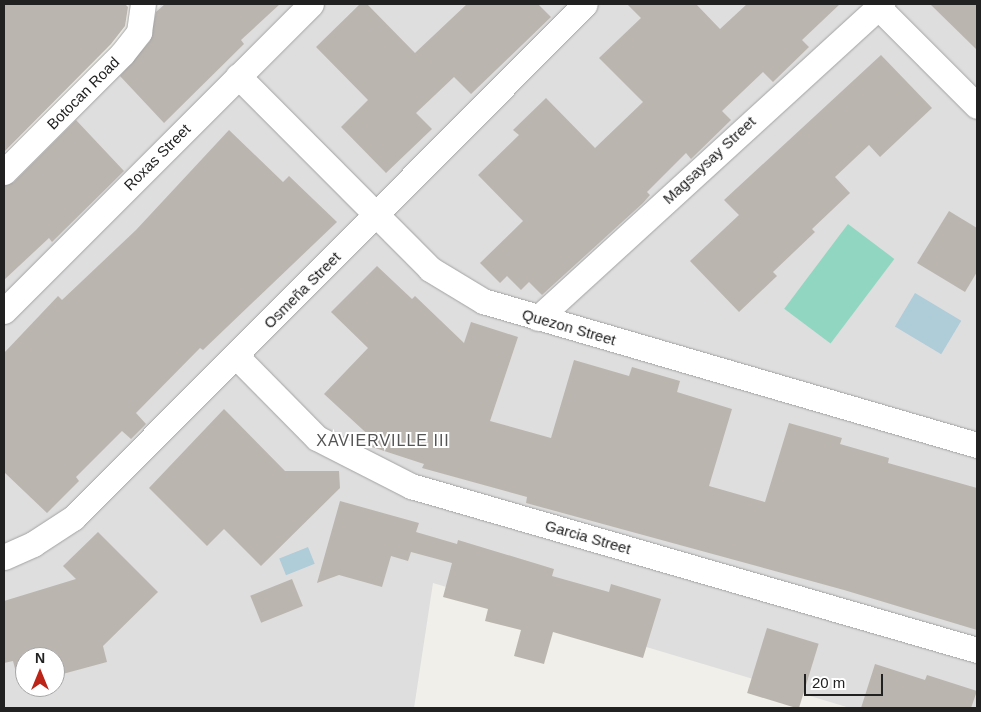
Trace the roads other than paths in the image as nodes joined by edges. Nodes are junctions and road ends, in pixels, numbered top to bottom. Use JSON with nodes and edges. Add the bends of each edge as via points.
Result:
{"nodes":[{"id":1,"x":143,"y":4,"type":"edge"},
{"id":2,"x":311,"y":4,"type":"edge"},
{"id":3,"x":585,"y":4,"type":"edge"},
{"id":4,"x":880,"y":5,"type":"edge"},
{"id":5,"x":238,"y":76,"type":"junction"},
{"id":6,"x":977,"y":106,"type":"edge"},
{"id":7,"x":4,"y":172,"type":"edge"},
{"id":8,"x":378,"y":214,"type":"junction"},
{"id":9,"x":4,"y":311,"type":"edge"},
{"id":10,"x":538,"y":318,"type":"junction"},
{"id":11,"x":236,"y":356,"type":"junction"},
{"id":12,"x":977,"y":445,"type":"edge"},
{"id":13,"x":4,"y":557,"type":"edge"},
{"id":14,"x":977,"y":650,"type":"edge"}],
"edges":[{"from":1,"to":7,"type":"street","name":"Botocan Road","via":[[139,32],[122,54]]},
{"from":2,"to":5,"type":"street","name":"Roxas Street"},
{"from":3,"to":8,"type":"street","name":"Osmeña Street"},
{"from":4,"to":6,"type":"street"},
{"from":4,"to":10,"type":"street","name":"Magsaysay Street"},
{"from":5,"to":8,"type":"street","name":"Quezon Street"},
{"from":5,"to":9,"type":"street","name":"Roxas Street"},
{"from":8,"to":10,"type":"street","name":"Quezon Street","via":[[430,269],[483,301]]},
{"from":8,"to":11,"type":"street","name":"Osmeña Street"},
{"from":10,"to":12,"type":"street","name":"Quezon Street"},
{"from":11,"to":13,"type":"street","name":"Osmeña Street","via":[[73,518],[33,544]]},
{"from":11,"to":14,"type":"street","name":"Garcia Street","via":[[317,438],[411,486]]}]}
